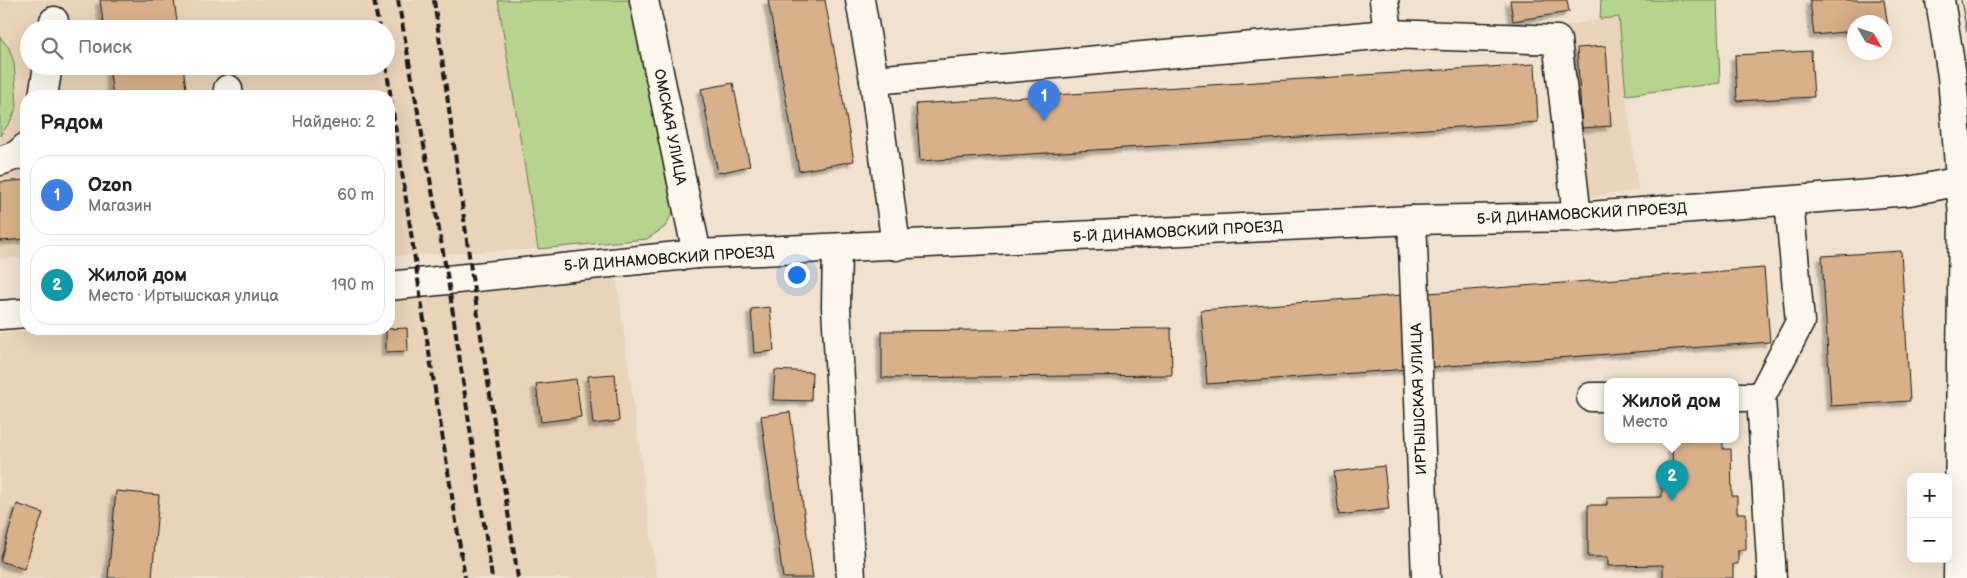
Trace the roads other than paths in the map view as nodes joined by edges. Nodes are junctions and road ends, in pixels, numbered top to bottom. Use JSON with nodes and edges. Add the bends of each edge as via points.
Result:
{"nodes":[{"id":1,"x":644,"y":0,"type":"edge"},
{"id":2,"x":860,"y":0,"type":"edge"},
{"id":3,"x":1384,"y":0,"type":"edge"},
{"id":4,"x":1940,"y":0,"type":"edge"},
{"id":5,"x":1388,"y":34,"type":"junction"},
{"id":6,"x":46,"y":75,"type":"edge"},
{"id":7,"x":874,"y":80,"type":"junction"},
{"id":8,"x":44,"y":90,"type":"edge"},
{"id":9,"x":20,"y":152,"type":"edge"},
{"id":10,"x":0,"y":161,"type":"edge"},
{"id":11,"x":1963,"y":181,"type":"edge"},
{"id":12,"x":1790,"y":201,"type":"junction"},
{"id":13,"x":1577,"y":217,"type":"junction"},
{"id":14,"x":1412,"y":220,"type":"junction"},
{"id":15,"x":896,"y":246,"type":"junction"},
{"id":16,"x":837,"y":248,"type":"junction"},
{"id":17,"x":697,"y":254,"type":"junction"},
{"id":18,"x":395,"y":285,"type":"edge"},
{"id":19,"x":20,"y":313,"type":"edge"},
{"id":20,"x":0,"y":315,"type":"edge"},
{"id":21,"x":1749,"y":397,"type":"edge"},
{"id":22,"x":851,"y":578,"type":"edge"},
{"id":23,"x":1426,"y":578,"type":"edge"},
{"id":24,"x":1772,"y":578,"type":"edge"},
{"id":25,"x":1958,"y":578,"type":"edge"}],
"edges":[{"from":1,"to":17,"type":"street","name":"ОМСКАЯ УЛИЦА"},
{"from":2,"to":7,"type":"street"},
{"from":3,"to":5,"type":"street"},
{"from":4,"to":11,"type":"street"},
{"from":5,"to":7,"type":"street"},
{"from":5,"to":13,"type":"street","via":[[1557,40]]},
{"from":6,"to":8,"type":"street"},
{"from":7,"to":15,"type":"street"},
{"from":9,"to":10,"type":"street"},
{"from":11,"to":12,"type":"street","name":"5-Й ДИНАМОВСКИЙ ПРОЕЗД","via":[[1909,191]]},
{"from":11,"to":25,"type":"street"},
{"from":12,"to":13,"type":"street","name":"5-Й ДИНАМОВСКИЙ ПРОЕЗД"},
{"from":12,"to":21,"type":"street","via":[[1800,322]]},
{"from":13,"to":14,"type":"street","name":"5-Й ДИНАМОВСКИЙ ПРОЕЗД"},
{"from":14,"to":15,"type":"street","name":"5-Й ДИНАМОВСКИЙ ПРОЕЗД"},
{"from":14,"to":23,"type":"street","name":"ИРТЫШСКАЯ УЛИЦА"},
{"from":15,"to":16,"type":"street","name":"5-Й ДИНАМОВСКИЙ ПРОЕЗД"},
{"from":16,"to":17,"type":"street","name":"5-Й ДИНАМОВСКИЙ ПРОЕЗД"},
{"from":16,"to":22,"type":"street","via":[[836,307]]},
{"from":17,"to":18,"type":"street","name":"5-Й ДИНАМОВСКИЙ ПРОЕЗД"},
{"from":19,"to":20,"type":"street"},
{"from":21,"to":24,"type":"street"}]}
